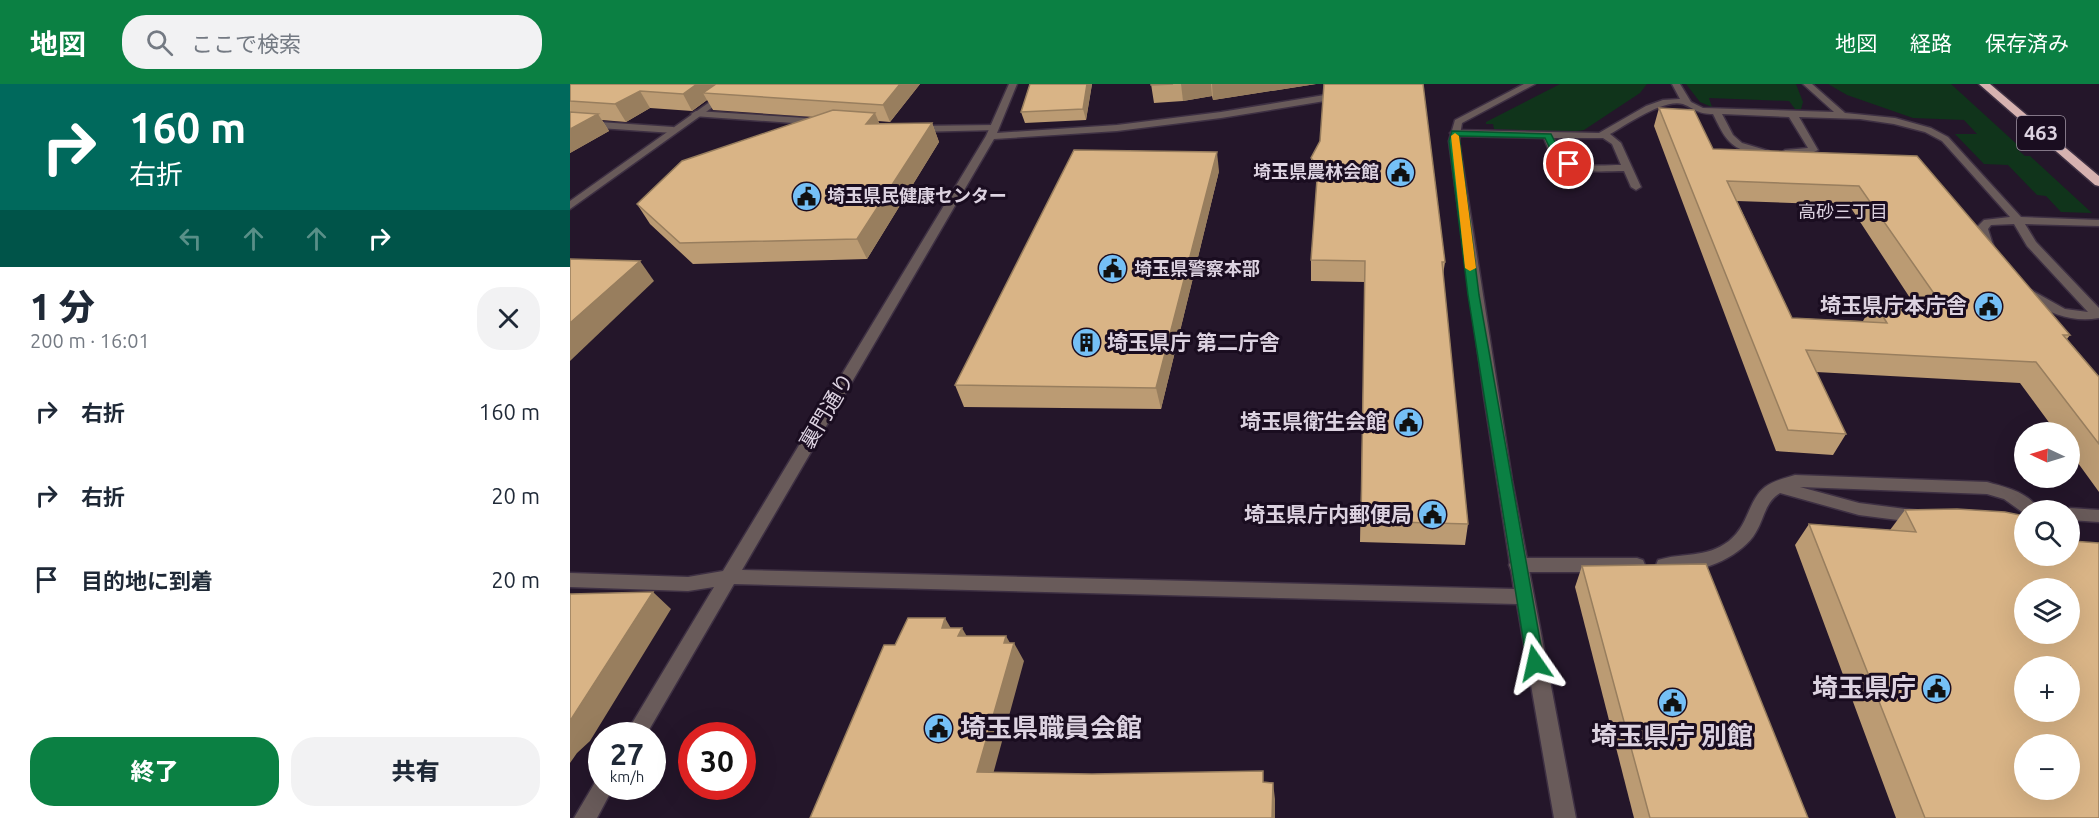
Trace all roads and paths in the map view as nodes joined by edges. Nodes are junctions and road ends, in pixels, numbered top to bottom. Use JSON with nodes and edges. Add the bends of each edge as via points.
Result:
{"nodes":[{"id":1,"x":741,"y":84,"type":"edge"},
{"id":2,"x":1013,"y":84,"type":"edge"},
{"id":3,"x":1531,"y":84,"type":"edge"},
{"id":4,"x":1676,"y":84,"type":"edge"},
{"id":5,"x":1807,"y":84,"type":"edge"},
{"id":6,"x":1984,"y":84,"type":"edge"},
{"id":7,"x":1350,"y":94,"type":"edge"},
{"id":8,"x":1684,"y":101,"type":"junction"},
{"id":9,"x":1717,"y":112,"type":"junction"},
{"id":10,"x":696,"y":114,"type":"junction"},
{"id":11,"x":1793,"y":115,"type":"junction"},
{"id":12,"x":1842,"y":115,"type":"junction"},
{"id":13,"x":570,"y":123,"type":"edge"},
{"id":14,"x":832,"y":123,"type":"edge"},
{"id":15,"x":900,"y":128,"type":"edge"},
{"id":16,"x":673,"y":130,"type":"junction"},
{"id":17,"x":993,"y":132,"type":"junction"},
{"id":18,"x":1455,"y":133,"type":"junction"},
{"id":19,"x":1605,"y":135,"type":"junction"},
{"id":20,"x":1548,"y":136,"type":"junction"},
{"id":21,"x":1627,"y":168,"type":"junction"},
{"id":22,"x":2099,"y":182,"type":"edge"},
{"id":23,"x":1636,"y":187,"type":"dead end"},
{"id":24,"x":570,"y":206,"type":"edge"},
{"id":25,"x":2018,"y":220,"type":"junction"},
{"id":26,"x":2099,"y":223,"type":"edge"},
{"id":27,"x":1997,"y":262,"type":"edge"},
{"id":28,"x":2019,"y":288,"type":"edge"},
{"id":29,"x":1776,"y":486,"type":"junction"},
{"id":30,"x":2014,"y":501,"type":"edge"},
{"id":31,"x":2080,"y":515,"type":"edge"},
{"id":32,"x":2099,"y":516,"type":"edge"},
{"id":33,"x":1937,"y":518,"type":"edge"},
{"id":34,"x":1517,"y":566,"type":"junction"},
{"id":35,"x":729,"y":577,"type":"junction"},
{"id":36,"x":570,"y":580,"type":"edge"},
{"id":37,"x":1523,"y":597,"type":"junction"},
{"id":38,"x":642,"y":722,"type":"edge"},
{"id":39,"x":596,"y":800,"type":"edge"},
{"id":40,"x":585,"y":818,"type":"edge"},
{"id":41,"x":1565,"y":818,"type":"edge"}],
"edges":[{"from":1,"to":10,"type":"street"},
{"from":2,"to":17,"type":"street","name":"裏門通り"},
{"from":3,"to":18,"type":"street","via":[[1458,122]]},
{"from":4,"to":8,"type":"street"},
{"from":5,"to":12,"type":"street"},
{"from":6,"to":22,"type":"highway","number":"463"},
{"from":7,"to":17,"type":"street","via":[[1117,128]]},
{"from":8,"to":9,"type":"street","via":[[1701,111]]},
{"from":8,"to":19,"type":"street","via":[[1649,108]]},
{"from":9,"to":11,"type":"street"},
{"from":9,"to":11,"type":"street","via":[[1732,142],[1744,150],[1813,150]]},
{"from":10,"to":14,"type":"street"},
{"from":10,"to":16,"type":"street"},
{"from":11,"to":12,"type":"street"},
{"from":12,"to":25,"type":"street","via":[[1895,121],[1928,130],[1945,140]]},
{"from":13,"to":16,"type":"street"},
{"from":15,"to":17,"type":"street"},
{"from":16,"to":24,"type":"street"},
{"from":17,"to":35,"type":"street","name":"裏門通り"},
{"from":18,"to":20,"type":"street"},
{"from":18,"to":34,"type":"street","via":[[1474,295]]},
{"from":19,"to":20,"type":"street"},
{"from":19,"to":21,"type":"street","via":[[1616,143]]},
{"from":20,"to":21,"type":"street","via":[[1559,157],[1569,164]]},
{"from":21,"to":23,"type":"street"},
{"from":25,"to":26,"type":"street"},
{"from":25,"to":27,"type":"street","via":[[1988,222],[1982,228],[1985,243]]},
{"from":25,"to":28,"type":"street","via":[[2031,244],[2099,314],[2073,317]]},
{"from":29,"to":30,"type":"street","via":[[1819,480],[1987,488],[2008,494]]},
{"from":29,"to":33,"type":"street","via":[[1859,509]]},
{"from":29,"to":34,"type":"street","via":[[1764,495],[1742,539],[1723,553],[1700,562]]},
{"from":31,"to":32,"type":"street"},
{"from":34,"to":37,"type":"street"},
{"from":35,"to":36,"type":"street","via":[[688,584]]},
{"from":35,"to":37,"type":"street"},
{"from":35,"to":38,"type":"street","name":"裏門通り"},
{"from":37,"to":41,"type":"street"},
{"from":39,"to":40,"type":"street"}]}
